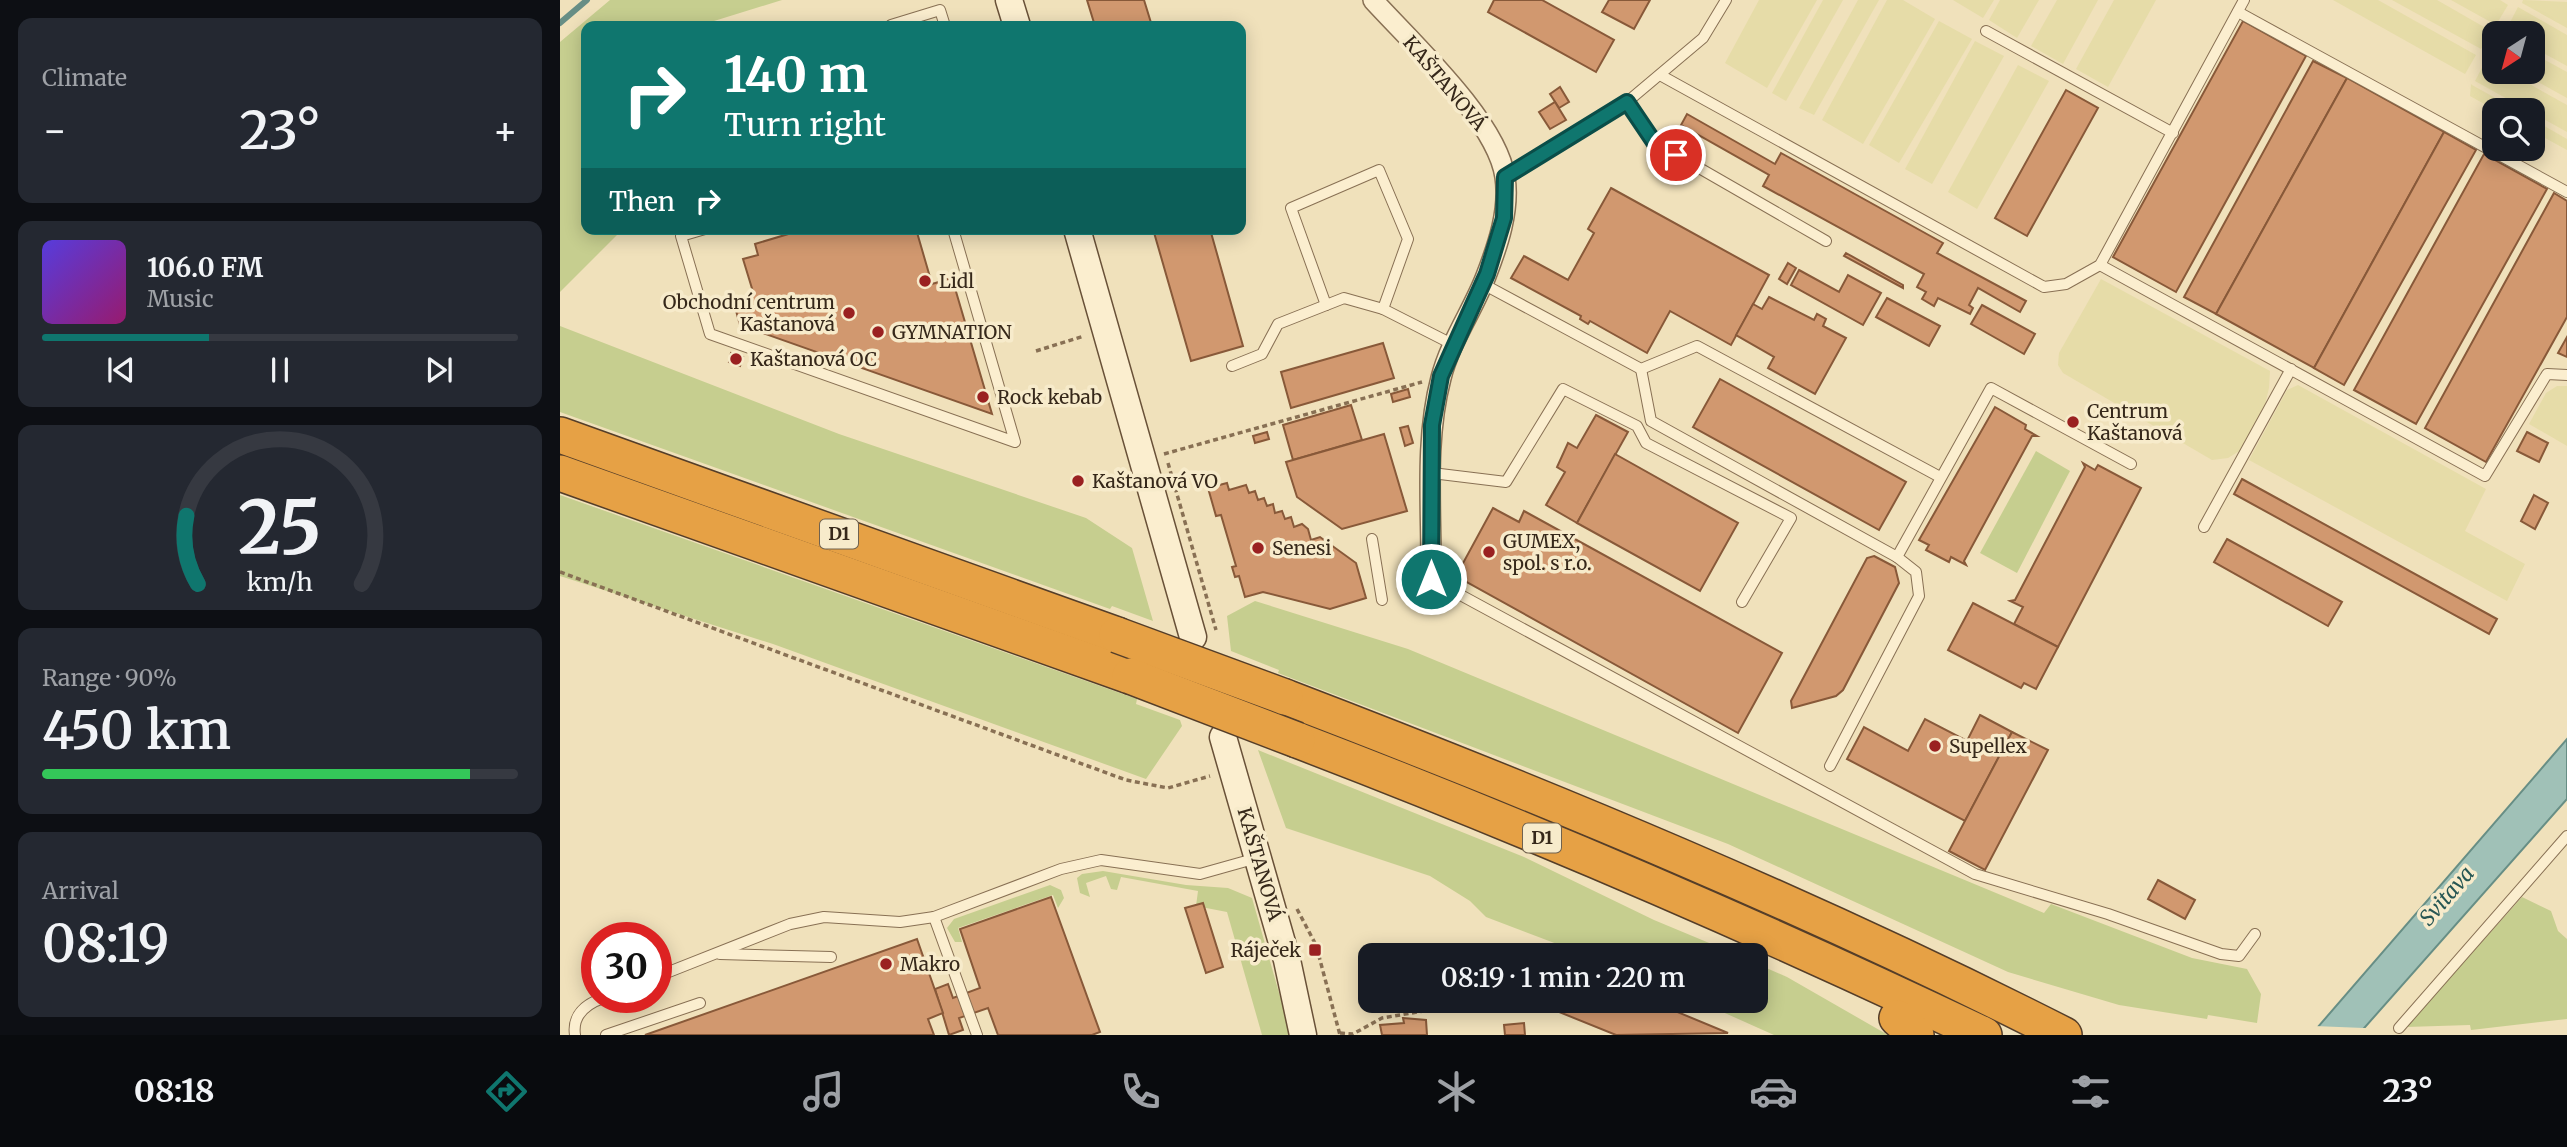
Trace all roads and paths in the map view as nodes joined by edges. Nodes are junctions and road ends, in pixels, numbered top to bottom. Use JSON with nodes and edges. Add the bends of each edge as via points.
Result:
{"nodes":[{"id":1,"x":1009,"y":0,"type":"edge"},
{"id":2,"x":1373,"y":0,"type":"edge"},
{"id":3,"x":1726,"y":0,"type":"edge"},
{"id":4,"x":2244,"y":0,"type":"edge"},
{"id":5,"x":2238,"y":12,"type":"junction"},
{"id":6,"x":905,"y":21,"type":"edge"},
{"id":7,"x":943,"y":21,"type":"edge"},
{"id":8,"x":1015,"y":21,"type":"edge"},
{"id":9,"x":1986,"y":31,"type":"dead end"},
{"id":10,"x":1660,"y":75,"type":"junction"},
{"id":11,"x":1627,"y":102,"type":"junction"},
{"id":12,"x":2173,"y":133,"type":"junction"},
{"id":13,"x":1505,"y":177,"type":"junction"},
{"id":14,"x":2567,"y":192,"type":"edge"},
{"id":15,"x":684,"y":235,"type":"edge"},
{"id":16,"x":955,"y":235,"type":"edge"},
{"id":17,"x":1079,"y":235,"type":"edge"},
{"id":18,"x":1826,"y":241,"type":"dead end"},
{"id":19,"x":2100,"y":265,"type":"junction"},
{"id":20,"x":1483,"y":284,"type":"junction"},
{"id":21,"x":1326,"y":305,"type":"junction"},
{"id":22,"x":1383,"y":309,"type":"junction"},
{"id":23,"x":1454,"y":345,"type":"junction"},
{"id":24,"x":1232,"y":366,"type":"dead end"},
{"id":25,"x":1641,"y":369,"type":"junction"},
{"id":26,"x":2291,"y":369,"type":"junction"},
{"id":27,"x":2567,"y":375,"type":"edge"},
{"id":28,"x":1441,"y":376,"type":"junction"},
{"id":29,"x":560,"y":435,"type":"edge"},
{"id":30,"x":1164,"y":454,"type":"dead end"},
{"id":31,"x":2131,"y":464,"type":"dead end"},
{"id":32,"x":560,"y":473,"type":"edge"},
{"id":33,"x":1432,"y":473,"type":"junction"},
{"id":34,"x":1940,"y":477,"type":"junction"},
{"id":35,"x":2204,"y":527,"type":"dead end"},
{"id":36,"x":1372,"y":539,"type":"dead end"},
{"id":37,"x":1897,"y":557,"type":"junction"},
{"id":38,"x":560,"y":572,"type":"edge"},
{"id":39,"x":1431,"y":579,"type":"joint"},
{"id":40,"x":1382,"y":600,"type":"dead end"},
{"id":41,"x":1742,"y":601,"type":"dead end"},
{"id":42,"x":1194,"y":637,"type":"dead end"},
{"id":43,"x":1223,"y":737,"type":"dead end"},
{"id":44,"x":1830,"y":766,"type":"dead end"},
{"id":45,"x":1233,"y":770,"type":"junction"},
{"id":46,"x":2567,"y":836,"type":"edge"},
{"id":47,"x":1258,"y":858,"type":"junction"},
{"id":48,"x":934,"y":916,"type":"junction"},
{"id":49,"x":2255,"y":934,"type":"dead end"},
{"id":50,"x":1785,"y":941,"type":"junction"},
{"id":51,"x":714,"y":954,"type":"junction"},
{"id":52,"x":831,"y":957,"type":"dead end"},
{"id":53,"x":672,"y":970,"type":"edge"},
{"id":54,"x":1296,"y":991,"type":"junction"},
{"id":55,"x":700,"y":1003,"type":"dead end"},
{"id":56,"x":581,"y":1013,"type":"edge"},
{"id":57,"x":1412,"y":1013,"type":"edge"},
{"id":58,"x":1907,"y":1027,"type":"edge"},
{"id":59,"x":2399,"y":1028,"type":"dead end"},
{"id":60,"x":1330,"y":1034,"type":"edge"},
{"id":61,"x":576,"y":1035,"type":"edge"},
{"id":62,"x":606,"y":1035,"type":"edge"},
{"id":63,"x":977,"y":1035,"type":"edge"},
{"id":64,"x":1303,"y":1035,"type":"edge"},
{"id":65,"x":1928,"y":1035,"type":"edge"},
{"id":66,"x":1984,"y":1035,"type":"edge"},
{"id":67,"x":2064,"y":1035,"type":"edge"}],
"edges":[{"from":1,"to":8,"type":"main road"},
{"from":2,"to":13,"type":"street","name":"KAŠTANOVÁ","via":[[1471,110],[1493,140]]},
{"from":3,"to":10,"type":"lane","via":[[1703,38]]},
{"from":4,"to":5,"type":"lane"},
{"from":5,"to":12,"type":"lane"},
{"from":5,"to":14,"type":"lane"},
{"from":6,"to":7,"type":"lane","via":[[940,10]]},
{"from":9,"to":12,"type":"lane"},
{"from":10,"to":11,"type":"lane"},
{"from":10,"to":19,"type":"lane","via":[[2044,287],[2066,284]]},
{"from":11,"to":13,"type":"lane"},
{"from":11,"to":18,"type":"lane","via":[[1654,142]]},
{"from":12,"to":19,"type":"lane"},
{"from":13,"to":20,"type":"street","name":"KAŠTANOVÁ","via":[[1504,218]]},
{"from":15,"to":16,"type":"lane","via":[[681,236],[710,334],[1015,442]]},
{"from":17,"to":42,"type":"main road"},
{"from":19,"to":26,"type":"lane"},
{"from":20,"to":23,"type":"street","name":"KAŠTANOVÁ"},
{"from":20,"to":25,"type":"lane"},
{"from":21,"to":22,"type":"lane","via":[[1343,298]]},
{"from":21,"to":22,"type":"lane","via":[[1292,208],[1379,170],[1408,239]]},
{"from":21,"to":24,"type":"lane","via":[[1278,324],[1262,354]]},
{"from":22,"to":23,"type":"lane"},
{"from":23,"to":28,"type":"street","name":"KAŠTANOVÁ"},
{"from":25,"to":34,"type":"lane","via":[[1697,346]]},
{"from":25,"to":37,"type":"lane","via":[[1651,421]]},
{"from":26,"to":27,"type":"lane","via":[[2485,476],[2547,374]]},
{"from":26,"to":35,"type":"lane"},
{"from":28,"to":30,"type":"path"},
{"from":28,"to":33,"type":"street","name":"KAŠTANOVÁ","via":[[1432,425]]},
{"from":29,"to":67,"type":"highway","number":"D1","bridge":true,"via":[[1117,635],[1443,758],[1727,878]]},
{"from":31,"to":34,"type":"lane","via":[[1991,388]]},
{"from":32,"to":50,"type":"highway","number":"D1","bridge":true,"via":[[1130,676],[1430,791]]},
{"from":33,"to":39,"type":"street","name":"KAŠTANOVÁ"},
{"from":33,"to":41,"type":"lane","via":[[1506,482],[1563,389],[1637,426],[1646,443],[1791,518]]},
{"from":34,"to":37,"type":"lane"},
{"from":36,"to":40,"type":"lane"},
{"from":37,"to":44,"type":"lane","via":[[1916,572],[1919,596]]},
{"from":38,"to":45,"type":"path","via":[[1126,780],[1168,788]]},
{"from":39,"to":49,"type":"lane","via":[[1975,874],[2221,954],[2239,956]]},
{"from":43,"to":45,"type":"main road","name":"KAŠTANOVÁ"},
{"from":45,"to":47,"type":"main road","name":"KAŠTANOVÁ"},
{"from":46,"to":59,"type":"lane"},
{"from":47,"to":48,"type":"lane","via":[[1200,874],[1101,860],[1061,869]]},
{"from":47,"to":54,"type":"main road","name":"KAŠTANOVÁ"},
{"from":48,"to":51,"type":"lane","via":[[900,922],[824,917],[790,924]]},
{"from":48,"to":63,"type":"lane"},
{"from":50,"to":58,"type":"highway"},
{"from":50,"to":66,"type":"highway","number":"D1"},
{"from":51,"to":52,"type":"lane"},
{"from":51,"to":53,"type":"lane"},
{"from":54,"to":60,"type":"main road","name":"KAŠTANOVÁ"},
{"from":54,"to":64,"type":"main road","name":"KAŠTANOVÁ"},
{"from":55,"to":62,"type":"lane"},
{"from":56,"to":61,"type":"lane","via":[[574,1026]]},
{"from":57,"to":60,"type":"path","via":[[1382,1018],[1353,1034]]},
{"from":58,"to":65,"type":"highway"}]}
